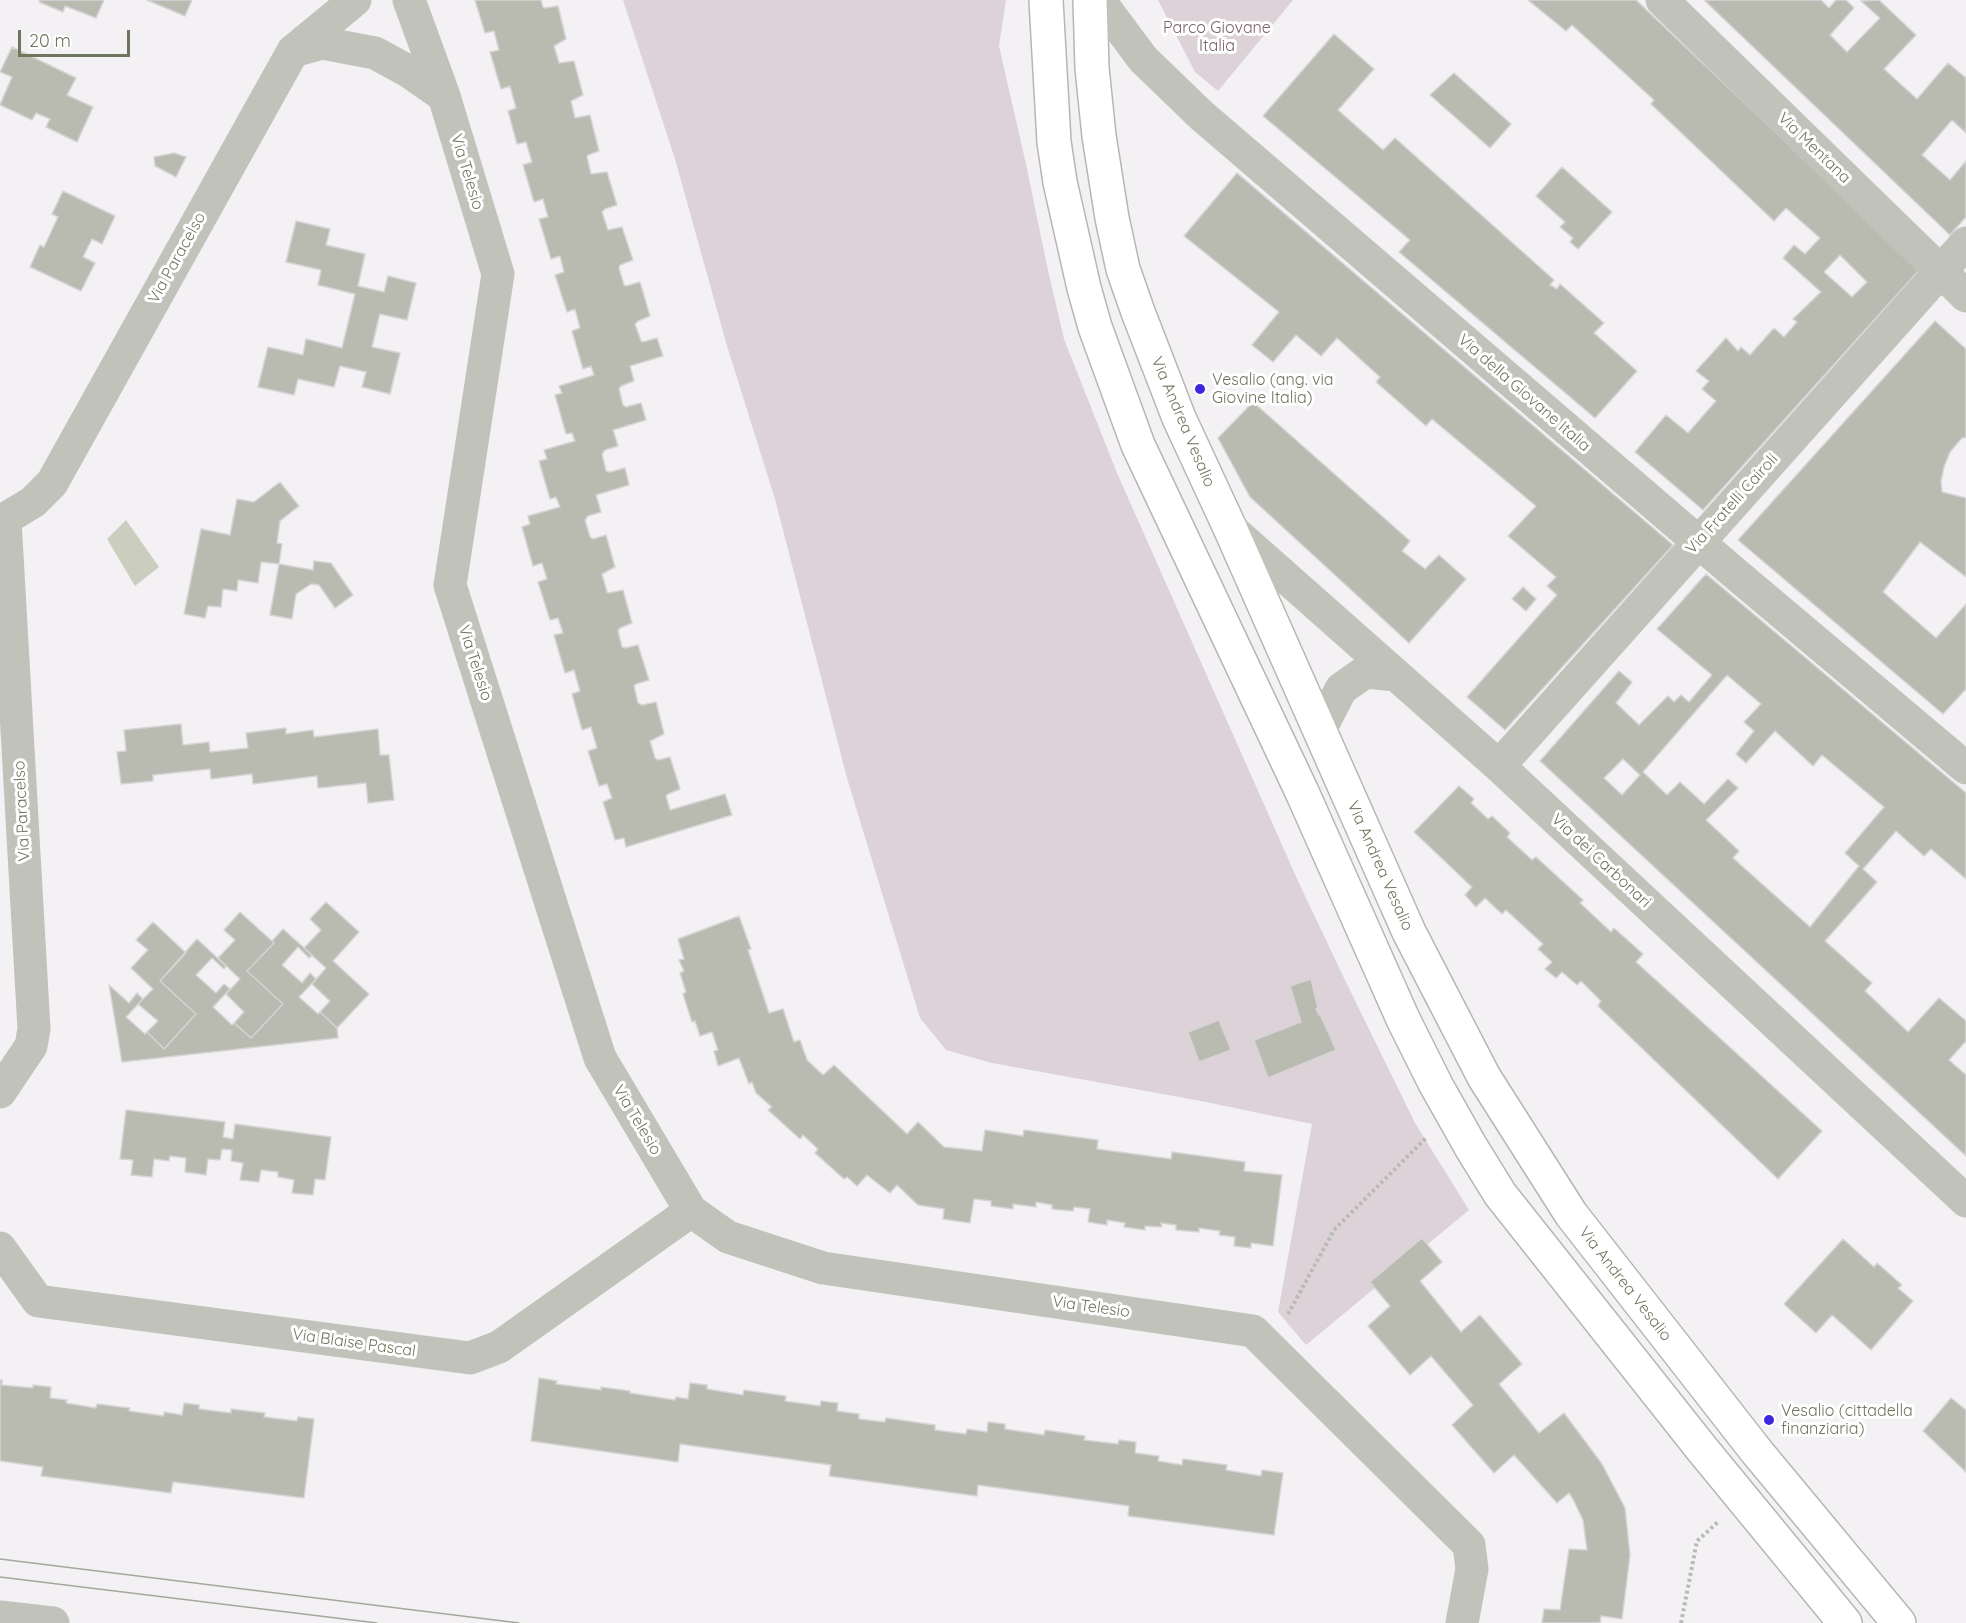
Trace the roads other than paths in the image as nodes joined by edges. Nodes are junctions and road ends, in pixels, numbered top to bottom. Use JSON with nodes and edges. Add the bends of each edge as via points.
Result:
{"nodes":[{"id":1,"x":355,"y":0,"type":"edge"},
{"id":2,"x":409,"y":0,"type":"edge"},
{"id":3,"x":1046,"y":0,"type":"edge"},
{"id":4,"x":1090,"y":0,"type":"edge"},
{"id":5,"x":1099,"y":0,"type":"edge"},
{"id":6,"x":1662,"y":0,"type":"edge"},
{"id":7,"x":293,"y":51,"type":"junction"},
{"id":8,"x":444,"y":96,"type":"junction"},
{"id":9,"x":1966,"y":243,"type":"edge"},
{"id":10,"x":1940,"y":272,"type":"junction"},
{"id":11,"x":1966,"y":296,"type":"edge"},
{"id":12,"x":2,"y":521,"type":"edge"},
{"id":13,"x":1230,"y":528,"type":"junction"},
{"id":14,"x":1698,"y":542,"type":"junction"},
{"id":15,"x":1396,"y":675,"type":"junction"},
{"id":16,"x":1320,"y":730,"type":"junction"},
{"id":17,"x":1499,"y":766,"type":"junction"},
{"id":18,"x":1966,"y":768,"type":"edge"},
{"id":19,"x":0,"y":1092,"type":"edge"},
{"id":20,"x":1966,"y":1201,"type":"edge"},
{"id":21,"x":691,"y":1211,"type":"junction"},
{"id":22,"x":0,"y":1248,"type":"edge"},
{"id":23,"x":0,"y":1617,"type":"edge"},
{"id":24,"x":53,"y":1623,"type":"edge"},
{"id":25,"x":1462,"y":1623,"type":"edge"},
{"id":26,"x":1845,"y":1623,"type":"edge"},
{"id":27,"x":1899,"y":1623,"type":"edge"}],
"edges":[{"from":1,"to":7,"type":"street","name":"Via Paracelso"},
{"from":2,"to":8,"type":"street","name":"Via Telesio"},
{"from":3,"to":26,"type":"main road","via":[[1054,142],[1095,327],[1138,445],[1302,792],[1403,1019],[1442,1096],[1500,1194]]},
{"from":4,"to":13,"type":"main road","name":"Via Andrea Vesalio","via":[[1100,136],[1123,269],[1179,418]]},
{"from":5,"to":14,"type":"street","name":"Via della Giovane Italia","via":[[1143,59],[1201,115]]},
{"from":6,"to":10,"type":"street","name":"Via Mentana"},
{"from":7,"to":8,"type":"street","via":[[322,43],[375,53]]},
{"from":7,"to":12,"type":"street","name":"Via Paracelso","via":[[52,483],[33,502]]},
{"from":8,"to":21,"type":"street","name":"Via Telesio","via":[[498,274],[450,585],[600,1058]]},
{"from":9,"to":10,"type":"street","name":"Via Fratelli Cairoli"},
{"from":10,"to":11,"type":"street","name":"Via Mentana"},
{"from":10,"to":14,"type":"street","name":"Via Fratelli Cairoli"},
{"from":12,"to":19,"type":"street","name":"Via Paracelso","via":[[34,1029],[31,1047]]},
{"from":13,"to":15,"type":"street","name":"Via dei Carbonari"},
{"from":13,"to":16,"type":"main road","name":"Via Andrea Vesalio"},
{"from":14,"to":17,"type":"street","name":"Via Fratelli Cairoli"},
{"from":14,"to":18,"type":"street","name":"Via della Giovane Italia"},
{"from":15,"to":16,"type":"street","via":[[1365,672],[1341,689]]},
{"from":15,"to":17,"type":"street","name":"Via dei Carbonari"},
{"from":16,"to":27,"type":"main road","name":"Via Andrea Vesalio","via":[[1409,932],[1484,1077],[1520,1136],[1578,1223],[1765,1461]]},
{"from":17,"to":20,"type":"street","name":"Via dei Carbonari"},
{"from":21,"to":22,"type":"street","name":"Via Blaise Pascal","via":[[500,1347],[470,1358],[38,1301]]},
{"from":21,"to":25,"type":"street","name":"Via Telesio","via":[[728,1237],[823,1268],[1253,1331],[1469,1545],[1472,1569]]},
{"from":23,"to":24,"type":"street"}]}
